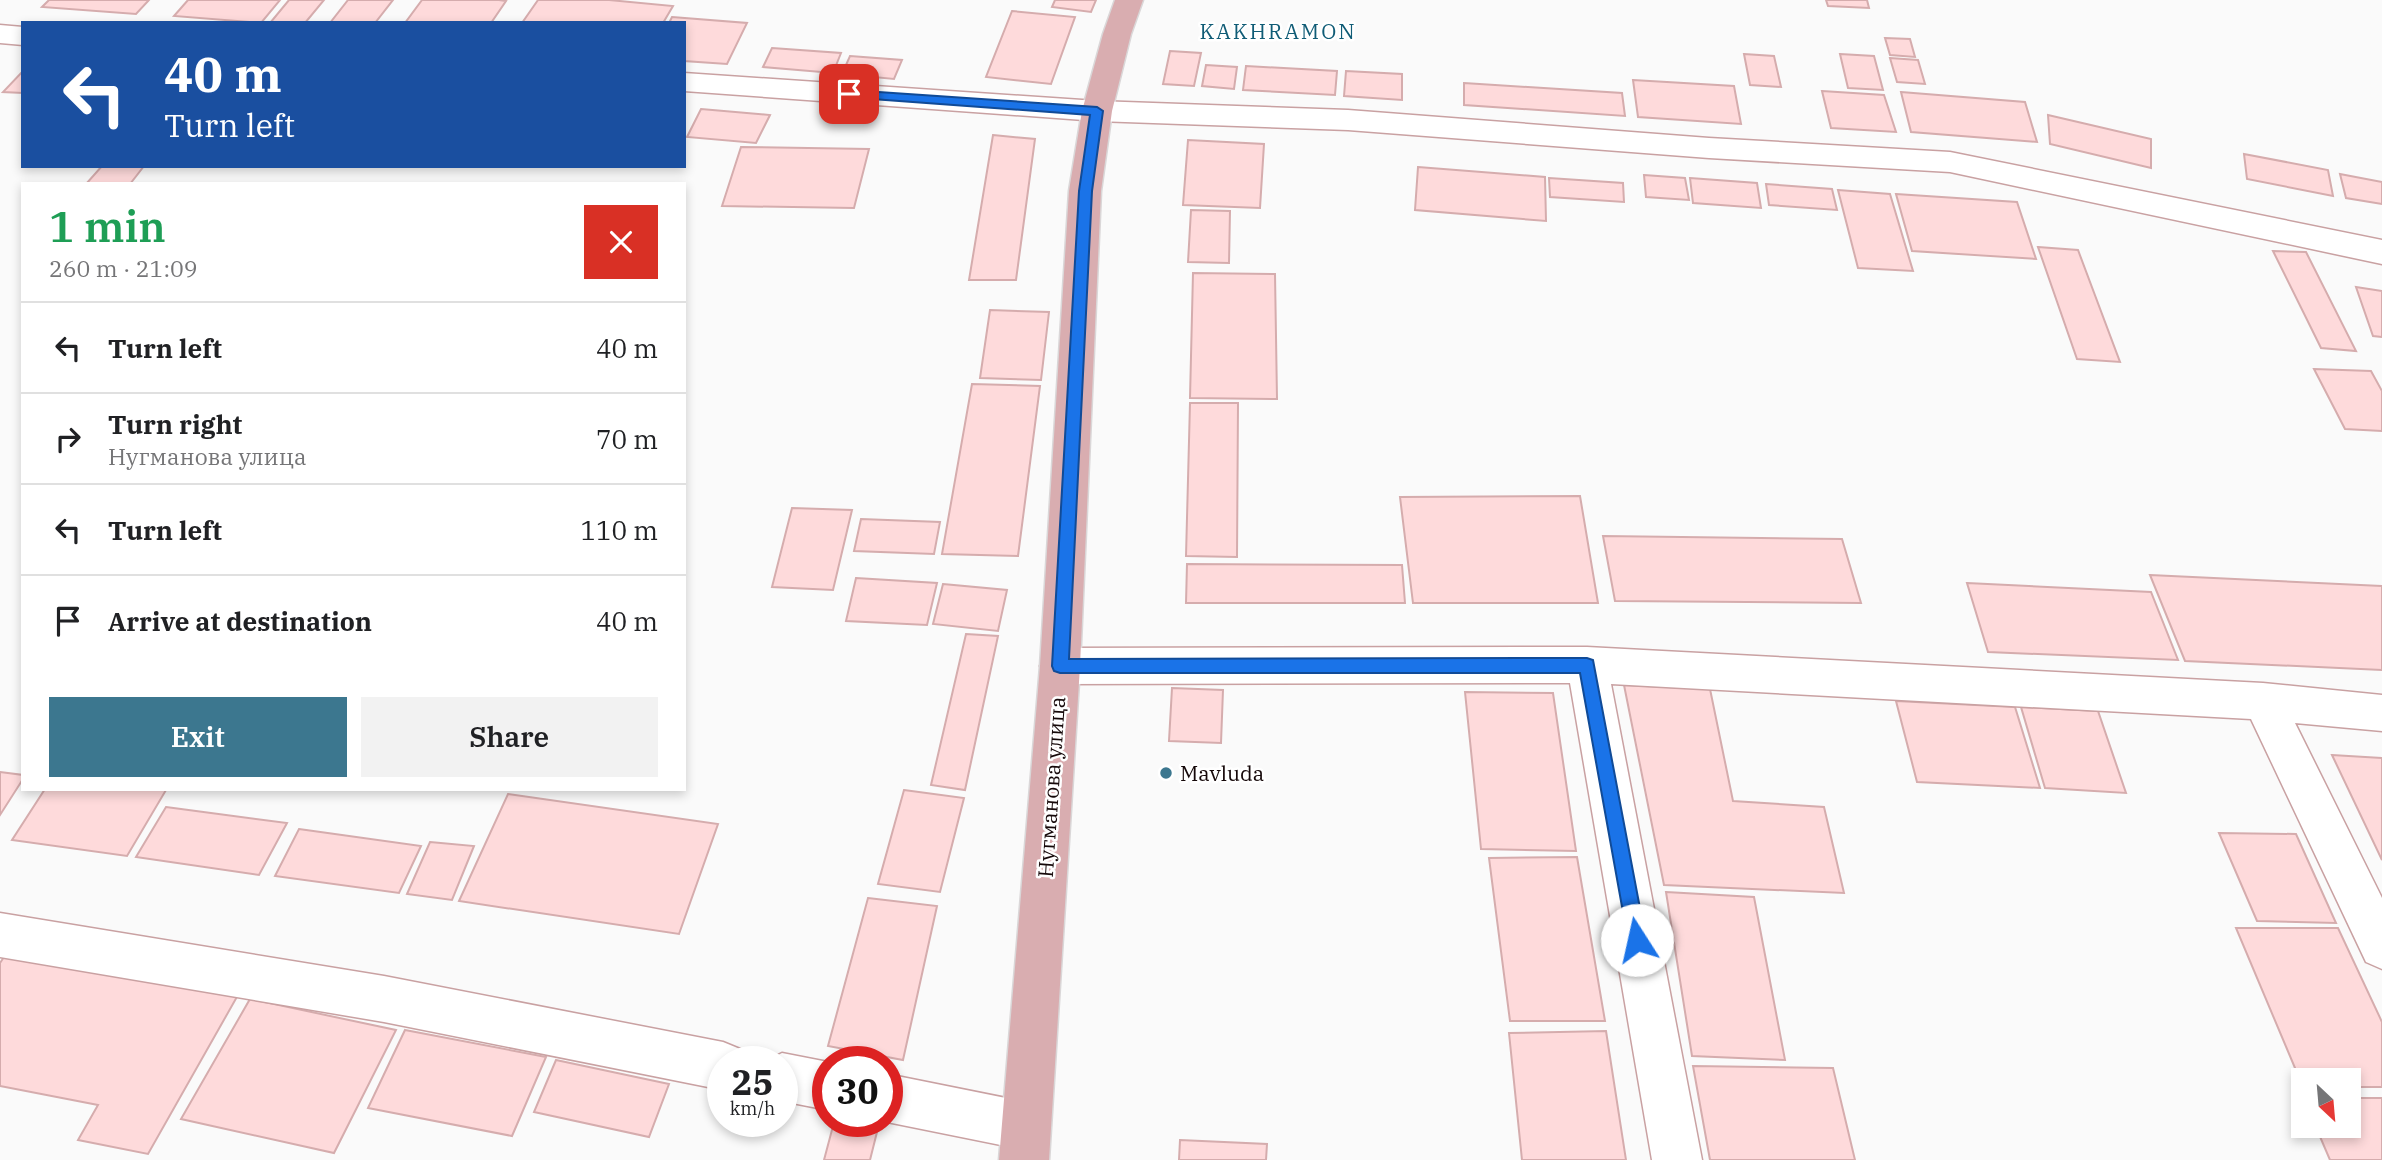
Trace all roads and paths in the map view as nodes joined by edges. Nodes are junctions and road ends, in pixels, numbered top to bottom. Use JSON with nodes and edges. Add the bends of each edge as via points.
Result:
{"nodes":[{"id":1,"x":1129,"y":0,"type":"edge"},
{"id":2,"x":0,"y":34,"type":"edge"},
{"id":3,"x":21,"y":36,"type":"edge"},
{"id":4,"x":686,"y":82,"type":"edge"},
{"id":5,"x":1097,"y":111,"type":"junction"},
{"id":6,"x":2382,"y":252,"type":"edge"},
{"id":7,"x":1587,"y":665,"type":"junction"},
{"id":8,"x":1060,"y":666,"type":"junction"},
{"id":9,"x":2263,"y":701,"type":"junction"},
{"id":10,"x":2382,"y":713,"type":"edge"},
{"id":11,"x":0,"y":934,"type":"edge"},
{"id":12,"x":2382,"y":946,"type":"edge"},
{"id":13,"x":707,"y":1063,"type":"edge"},
{"id":14,"x":903,"y":1103,"type":"edge"},
{"id":15,"x":1025,"y":1143,"type":"edge"},
{"id":16,"x":1677,"y":1160,"type":"edge"}],
"edges":[{"from":1,"to":5,"type":"main road","name":"Нугманова улица"},
{"from":2,"to":3,"type":"street"},
{"from":4,"to":5,"type":"street"},
{"from":5,"to":6,"type":"street","via":[[1348,120],[1950,162]]},
{"from":5,"to":8,"type":"main road","name":"Нугманова улица","via":[[1086,191]]},
{"from":7,"to":8,"type":"street"},
{"from":7,"to":9,"type":"street"},
{"from":7,"to":16,"type":"street"},
{"from":8,"to":15,"type":"main road","name":"Нугманова улица"},
{"from":9,"to":10,"type":"street"},
{"from":9,"to":12,"type":"street"},
{"from":11,"to":13,"type":"street","via":[[384,999]]},
{"from":14,"to":15,"type":"street"}]}
